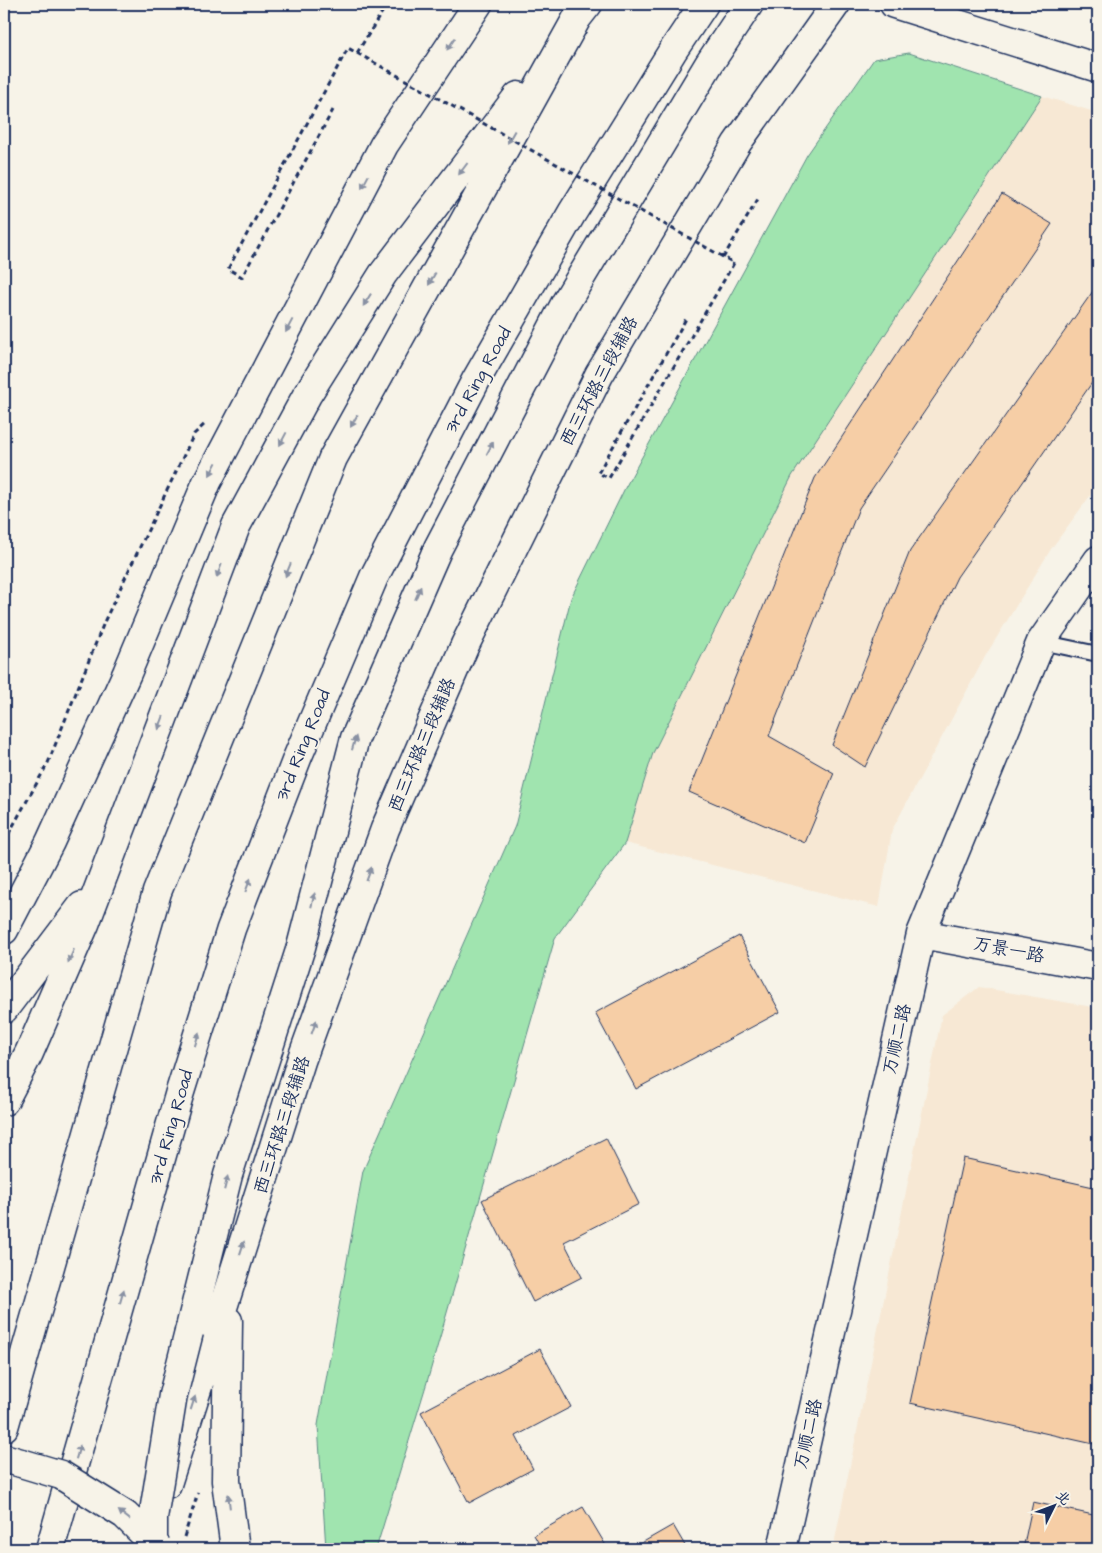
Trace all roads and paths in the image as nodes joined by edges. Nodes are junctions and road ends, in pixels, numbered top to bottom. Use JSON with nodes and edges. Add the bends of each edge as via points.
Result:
{"nodes":[{"id":1,"x":387,"y":4,"type":"edge"},
{"id":2,"x":478,"y":4,"type":"edge"},
{"id":3,"x":704,"y":4,"type":"edge"},
{"id":4,"x":749,"y":4,"type":"edge"},
{"id":5,"x":836,"y":4,"type":"edge"},
{"id":6,"x":894,"y":4,"type":"edge"},
{"id":7,"x":582,"y":11,"type":"edge"},
{"id":8,"x":356,"y":53,"type":"junction"},
{"id":9,"x":1098,"y":68,"type":"edge"},
{"id":10,"x":333,"y":110,"type":"dead end"},
{"id":11,"x":758,"y":199,"type":"dead end"},
{"id":12,"x":723,"y":258,"type":"junction"},
{"id":13,"x":687,"y":317,"type":"dead end"},
{"id":14,"x":207,"y":421,"type":"dead end"},
{"id":15,"x":1098,"y":560,"type":"edge"},
{"id":16,"x":1041,"y":642,"type":"junction"},
{"id":17,"x":1098,"y":654,"type":"edge"},
{"id":18,"x":4,"y":842,"type":"edge"},
{"id":19,"x":102,"y":879,"type":"junction"},
{"id":20,"x":22,"y":896,"type":"junction"},
{"id":21,"x":4,"y":919,"type":"edge"},
{"id":22,"x":4,"y":930,"type":"edge"},
{"id":23,"x":920,"y":934,"type":"junction"},
{"id":24,"x":1098,"y":967,"type":"edge"},
{"id":25,"x":4,"y":1009,"type":"edge"},
{"id":26,"x":4,"y":1101,"type":"edge"},
{"id":27,"x":228,"y":1293,"type":"junction"},
{"id":28,"x":4,"y":1427,"type":"edge"},
{"id":29,"x":4,"y":1458,"type":"edge"},
{"id":30,"x":50,"y":1549,"type":"edge"},
{"id":31,"x":146,"y":1549,"type":"edge"},
{"id":32,"x":153,"y":1549,"type":"edge"},
{"id":33,"x":160,"y":1549,"type":"edge"},
{"id":34,"x":235,"y":1549,"type":"edge"},
{"id":35,"x":782,"y":1549,"type":"edge"}],
"edges":[{"from":1,"to":8,"type":"path"},
{"from":2,"to":20,"type":"main road","one_way":true,"via":[[384,145],[207,482],[127,673]]},
{"from":30,"to":3,"type":"main road","name":"3rd Ring Road","one_way":true,"via":[[179,1096],[231,929],[302,747],[374,577],[476,380],[572,214]]},
{"from":32,"to":4,"type":"main road","one_way":true,"bridge":true,"via":[[153,1518],[173,1396],[228,1175],[301,947],[355,738],[438,548],[566,302],[708,64]]},
{"from":27,"to":5,"type":"main road","name":"西三环路三段辅路","one_way":true,"via":[[302,1061],[385,830],[465,645],[599,375],[736,143]]},
{"from":6,"to":9,"type":"main road"},
{"from":7,"to":19,"type":"main road","one_way":true,"via":[[383,274],[307,395],[236,526]]},
{"from":7,"to":28,"type":"main road","one_way":true,"via":[[333,458],[157,892]]},
{"from":8,"to":10,"type":"path","bridge":true,"via":[[348,48],[228,269],[242,277]]},
{"from":8,"to":12,"type":"path","bridge":true},
{"from":11,"to":12,"type":"path"},
{"from":12,"to":13,"type":"path","bridge":true,"via":[[734,264],[609,478],[598,473]]},
{"from":14,"to":18,"type":"path","via":[[194,434],[105,620],[48,763]]},
{"from":15,"to":16,"type":"main road","name":"万顺二路"},
{"from":16,"to":17,"type":"lane"},
{"from":16,"to":23,"type":"main road","name":"万顺二路"},
{"from":19,"to":25,"type":"main road"},
{"from":19,"to":26,"type":"main road","one_way":true,"via":[[29,1053]]},
{"from":20,"to":21,"type":"main road"},
{"from":20,"to":22,"type":"main road"},
{"from":23,"to":24,"type":"main road","name":"万景一路"},
{"from":23,"to":35,"type":"main road","name":"万顺二路"},
{"from":31,"to":27,"type":"main road","name":"西三环路三段辅路","one_way":true},
{"from":34,"to":27,"type":"main road","one_way":true,"via":[[226,1481]]},
{"from":33,"to":29,"type":"main road","one_way":true,"bridge":true,"via":[[125,1515],[61,1475]]}]}
